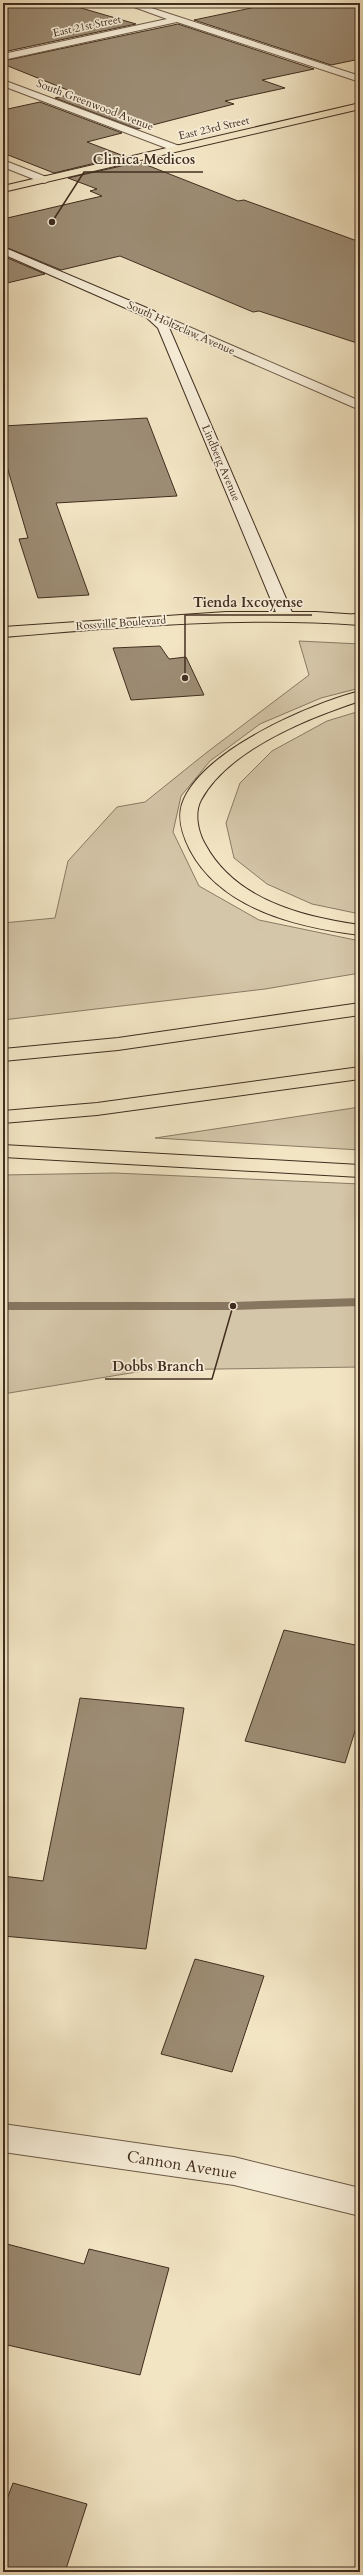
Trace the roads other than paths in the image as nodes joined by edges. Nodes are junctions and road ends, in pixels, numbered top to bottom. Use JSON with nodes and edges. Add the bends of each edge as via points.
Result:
{"nodes":[{"id":1,"x":126,"y":3,"type":"edge"},
{"id":2,"x":176,"y":20,"type":"junction"},
{"id":3,"x":3,"y":57,"type":"edge"},
{"id":4,"x":360,"y":79,"type":"edge"},
{"id":5,"x":3,"y":83,"type":"edge"},
{"id":6,"x":360,"y":106,"type":"edge"},
{"id":7,"x":178,"y":149,"type":"junction"},
{"id":8,"x":3,"y":163,"type":"edge"},
{"id":9,"x":45,"y":180,"type":"junction"},
{"id":10,"x":3,"y":190,"type":"edge"},
{"id":11,"x":3,"y":250,"type":"edge"},
{"id":12,"x":150,"y":314,"type":"junction"},
{"id":13,"x":360,"y":406,"type":"edge"},
{"id":14,"x":286,"y":617,"type":"junction"},
{"id":15,"x":357,"y":619,"type":"edge"},
{"id":16,"x":3,"y":632,"type":"edge"},
{"id":17,"x":360,"y":696,"type":"edge"},
{"id":18,"x":360,"y":930,"type":"edge"},
{"id":19,"x":360,"y":1009,"type":"edge"},
{"id":20,"x":3,"y":1056,"type":"edge"},
{"id":21,"x":360,"y":1073,"type":"edge"},
{"id":22,"x":3,"y":1117,"type":"edge"},
{"id":23,"x":3,"y":1150,"type":"edge"},
{"id":24,"x":360,"y":1171,"type":"edge"},
{"id":25,"x":3,"y":2138,"type":"edge"},
{"id":26,"x":360,"y":2202,"type":"edge"}],
"edges":[{"from":1,"to":2,"type":"street"},
{"from":2,"to":3,"type":"street","name":"East 21st Street"},
{"from":2,"to":4,"type":"street"},
{"from":5,"to":7,"type":"street","name":"South Greenwood Avenue"},
{"from":6,"to":7,"type":"main road","name":"East 23rd Street"},
{"from":7,"to":9,"type":"main road","name":"East 23rd Street"},
{"from":8,"to":9,"type":"street"},
{"from":9,"to":10,"type":"main road","name":"East 23rd Street"},
{"from":11,"to":12,"type":"street","name":"South Holtzclaw Avenue"},
{"from":12,"to":13,"type":"street","name":"South Holtzclaw Avenue"},
{"from":12,"to":14,"type":"street","name":"Lindberg Avenue","via":[[163,326]]},
{"from":14,"to":15,"type":"main road","name":"Rossville Boulevard"},
{"from":14,"to":16,"type":"main road","name":"Rossville Boulevard","via":[[162,620]]},
{"from":17,"to":18,"type":"main road","via":[[330,704],[285,723],[244,748],[212,775],[192,802],[189,828],[198,852],[219,876],[249,899],[290,915],[338,928]]},
{"from":19,"to":20,"type":"main road","via":[[118,1044]]},
{"from":21,"to":22,"type":"main road","via":[[97,1109]]},
{"from":23,"to":24,"type":"main road"},
{"from":25,"to":26,"type":"street","name":"Cannon Avenue","via":[[234,2172]]}]}
